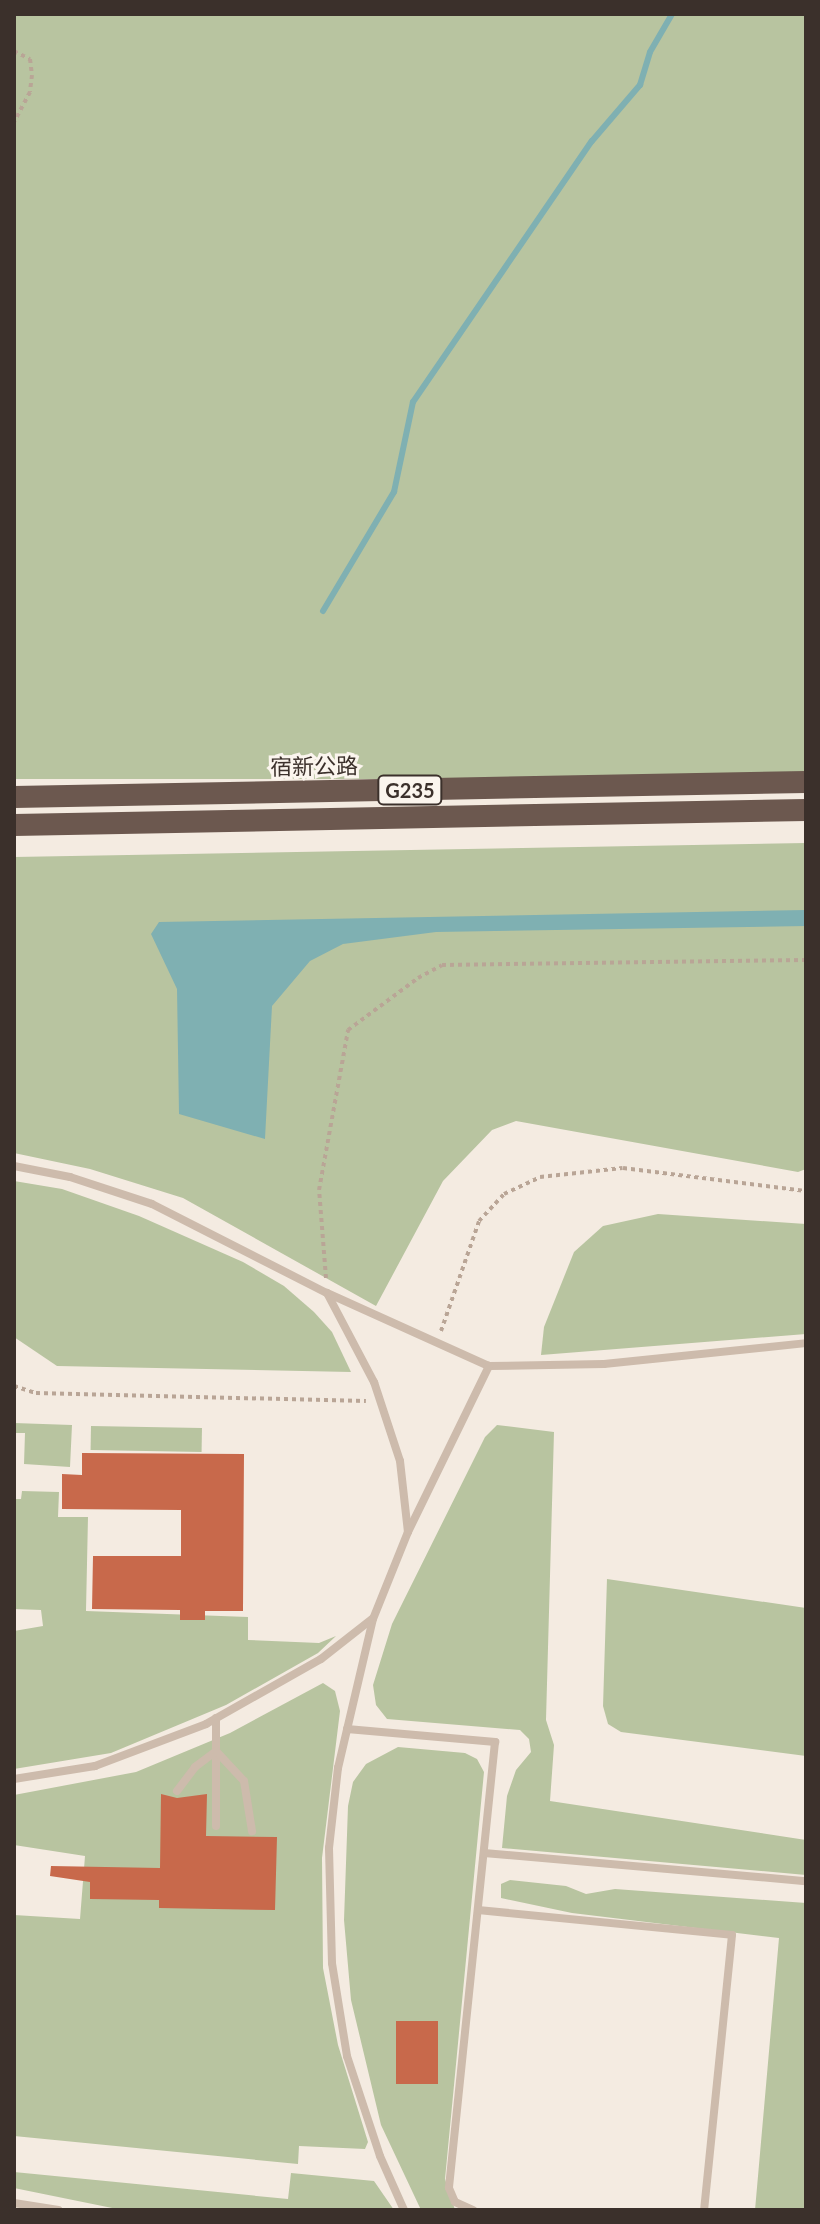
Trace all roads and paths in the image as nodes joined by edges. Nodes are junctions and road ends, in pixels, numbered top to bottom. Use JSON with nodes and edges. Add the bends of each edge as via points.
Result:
{"nodes":[{"id":1,"x":14,"y":51,"type":"edge"},
{"id":2,"x":14,"y":122,"type":"edge"},
{"id":3,"x":806,"y":782,"type":"edge"},
{"id":4,"x":14,"y":797,"type":"edge"},
{"id":5,"x":806,"y":810,"type":"edge"},
{"id":6,"x":14,"y":825,"type":"edge"},
{"id":7,"x":806,"y":960,"type":"edge"},
{"id":8,"x":14,"y":1166,"type":"edge"},
{"id":9,"x":806,"y":1191,"type":"edge"},
{"id":10,"x":327,"y":1293,"type":"junction"},
{"id":11,"x":437,"y":1342,"type":"junction"},
{"id":12,"x":806,"y":1343,"type":"edge"},
{"id":13,"x":489,"y":1366,"type":"junction"},
{"id":14,"x":14,"y":1386,"type":"edge"},
{"id":15,"x":381,"y":1402,"type":"junction"},
{"id":16,"x":408,"y":1532,"type":"junction"},
{"id":17,"x":373,"y":1619,"type":"junction"},
{"id":18,"x":216,"y":1718,"type":"junction"},
{"id":19,"x":347,"y":1729,"type":"junction"},
{"id":20,"x":216,"y":1751,"type":"junction"},
{"id":21,"x":14,"y":1779,"type":"edge"},
{"id":22,"x":177,"y":1791,"type":"dead end"},
{"id":23,"x":216,"y":1826,"type":"dead end"},
{"id":24,"x":252,"y":1831,"type":"dead end"},
{"id":25,"x":484,"y":1853,"type":"junction"},
{"id":26,"x":806,"y":1881,"type":"edge"},
{"id":27,"x":478,"y":1910,"type":"junction"},
{"id":28,"x":14,"y":2203,"type":"edge"},
{"id":29,"x":58,"y":2210,"type":"edge"},
{"id":30,"x":404,"y":2210,"type":"edge"},
{"id":31,"x":473,"y":2210,"type":"edge"},
{"id":32,"x":704,"y":2210,"type":"edge"}],
"edges":[{"from":1,"to":2,"type":"path","via":[[30,59],[32,75],[30,92]]},
{"from":3,"to":4,"type":"highway","name":"宿新公路","number":"G235"},
{"from":5,"to":6,"type":"highway","number":"G235"},
{"from":7,"to":10,"type":"path","via":[[442,965],[418,978],[348,1030],[319,1190]]},
{"from":8,"to":10,"type":"lane","via":[[152,1204]]},
{"from":9,"to":11,"type":"path","via":[[623,1168],[540,1177],[504,1194],[479,1221]]},
{"from":10,"to":11,"type":"lane"},
{"from":10,"to":15,"type":"lane"},
{"from":11,"to":13,"type":"lane"},
{"from":12,"to":13,"type":"lane","via":[[604,1364]]},
{"from":13,"to":16,"type":"lane"},
{"from":14,"to":15,"type":"path","via":[[36,1393]]},
{"from":15,"to":16,"type":"lane","via":[[400,1461]]},
{"from":16,"to":17,"type":"lane"},
{"from":17,"to":18,"type":"lane","via":[[321,1659]]},
{"from":17,"to":19,"type":"lane"},
{"from":18,"to":20,"type":"lane"},
{"from":18,"to":21,"type":"lane","via":[[95,1766]]},
{"from":19,"to":25,"type":"lane","via":[[495,1742]]},
{"from":19,"to":30,"type":"lane","via":[[329,1848],[332,1963],[347,2056]]},
{"from":20,"to":22,"type":"lane"},
{"from":20,"to":23,"type":"lane"},
{"from":20,"to":24,"type":"lane","via":[[244,1781]]},
{"from":25,"to":26,"type":"lane"},
{"from":25,"to":27,"type":"lane"},
{"from":27,"to":31,"type":"lane","via":[[449,2188],[455,2202]]},
{"from":27,"to":32,"type":"lane","via":[[732,1935]]},
{"from":28,"to":29,"type":"lane"}]}
